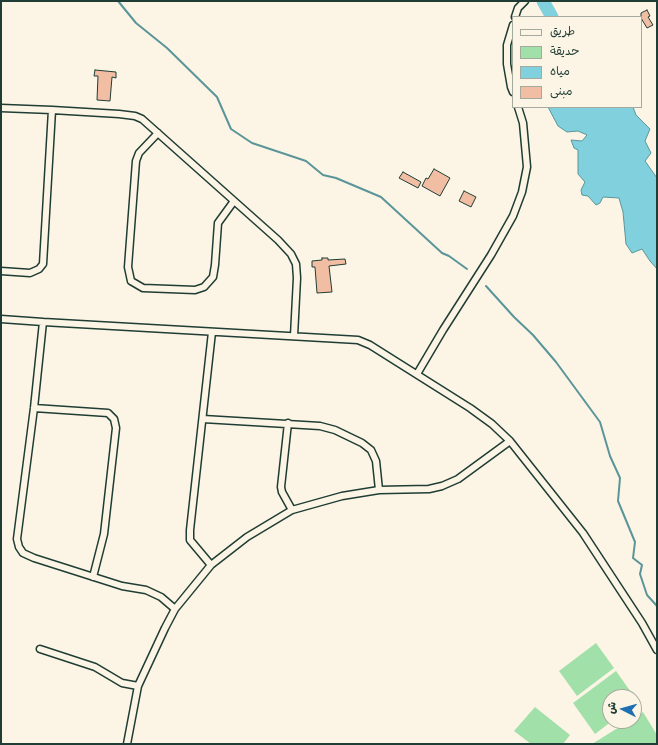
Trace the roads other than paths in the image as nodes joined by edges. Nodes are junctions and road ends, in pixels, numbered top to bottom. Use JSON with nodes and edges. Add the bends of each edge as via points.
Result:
{"nodes":[{"id":1,"x":525,"y":1,"type":"edge"},
{"id":2,"x":516,"y":16,"type":"edge"},
{"id":3,"x":512,"y":28,"type":"edge"},
{"id":4,"x":512,"y":90,"type":"edge"},
{"id":5,"x":1,"y":108,"type":"edge"},
{"id":6,"x":518,"y":108,"type":"edge"},
{"id":7,"x":52,"y":110,"type":"junction"},
{"id":8,"x":158,"y":133,"type":"junction"},
{"id":9,"x":234,"y":201,"type":"junction"},
{"id":10,"x":1,"y":271,"type":"edge"},
{"id":11,"x":1,"y":319,"type":"edge"},
{"id":12,"x":43,"y":322,"type":"junction"},
{"id":13,"x":212,"y":332,"type":"junction"},
{"id":14,"x":294,"y":336,"type":"junction"},
{"id":15,"x":417,"y":374,"type":"junction"},
{"id":16,"x":34,"y":408,"type":"junction"},
{"id":17,"x":203,"y":419,"type":"junction"},
{"id":18,"x":288,"y":423,"type":"junction"},
{"id":19,"x":510,"y":441,"type":"junction"},
{"id":20,"x":379,"y":490,"type":"junction"},
{"id":21,"x":292,"y":510,"type":"junction"},
{"id":22,"x":211,"y":565,"type":"junction"},
{"id":23,"x":93,"y":577,"type":"junction"},
{"id":24,"x":175,"y":609,"type":"junction"},
{"id":25,"x":40,"y":649,"type":"dead end"},
{"id":26,"x":657,"y":650,"type":"edge"},
{"id":27,"x":138,"y":686,"type":"junction"},
{"id":28,"x":127,"y":744,"type":"edge"}],
"edges":[{"from":1,"to":2,"type":"street","via":[[518,8]]},
{"from":3,"to":4,"type":"street","via":[[507,45]]},
{"from":5,"to":7,"type":"street"},
{"from":6,"to":15,"type":"street","via":[[526,167],[522,192],[513,216]]},
{"from":7,"to":8,"type":"street","via":[[135,116]]},
{"from":7,"to":10,"type":"street","via":[[42,264],[39,269],[30,273]]},
{"from":8,"to":9,"type":"street"},
{"from":8,"to":9,"type":"street","via":[[139,153],[136,161],[128,267],[131,281],[143,288],[196,290],[204,287],[212,277],[215,266],[218,224]]},
{"from":9,"to":14,"type":"street","via":[[278,240],[296,264]]},
{"from":11,"to":12,"type":"street"},
{"from":12,"to":13,"type":"street"},
{"from":12,"to":16,"type":"street"},
{"from":13,"to":14,"type":"street"},
{"from":13,"to":17,"type":"street"},
{"from":14,"to":15,"type":"street","via":[[358,340]]},
{"from":15,"to":19,"type":"street","via":[[470,408]]},
{"from":16,"to":23,"type":"street","via":[[17,539],[19,547],[23,553],[34,558]]},
{"from":16,"to":23,"type":"street","via":[[108,414],[114,419],[116,428],[104,534]]},
{"from":17,"to":18,"type":"street"},
{"from":17,"to":22,"type":"street","via":[[190,540]]},
{"from":18,"to":20,"type":"street","via":[[335,430],[362,443],[371,450],[376,460]]},
{"from":18,"to":21,"type":"street","via":[[281,487]]},
{"from":19,"to":20,"type":"street","via":[[458,479],[442,486],[429,489]]},
{"from":19,"to":26,"type":"street","via":[[583,533]]},
{"from":20,"to":21,"type":"street","via":[[342,496]]},
{"from":21,"to":22,"type":"street","via":[[247,537]]},
{"from":22,"to":24,"type":"street"},
{"from":23,"to":24,"type":"street","via":[[146,590],[161,597]]},
{"from":24,"to":27,"type":"street"},
{"from":25,"to":27,"type":"street","via":[[95,667],[122,683]]},
{"from":27,"to":28,"type":"street"}]}
